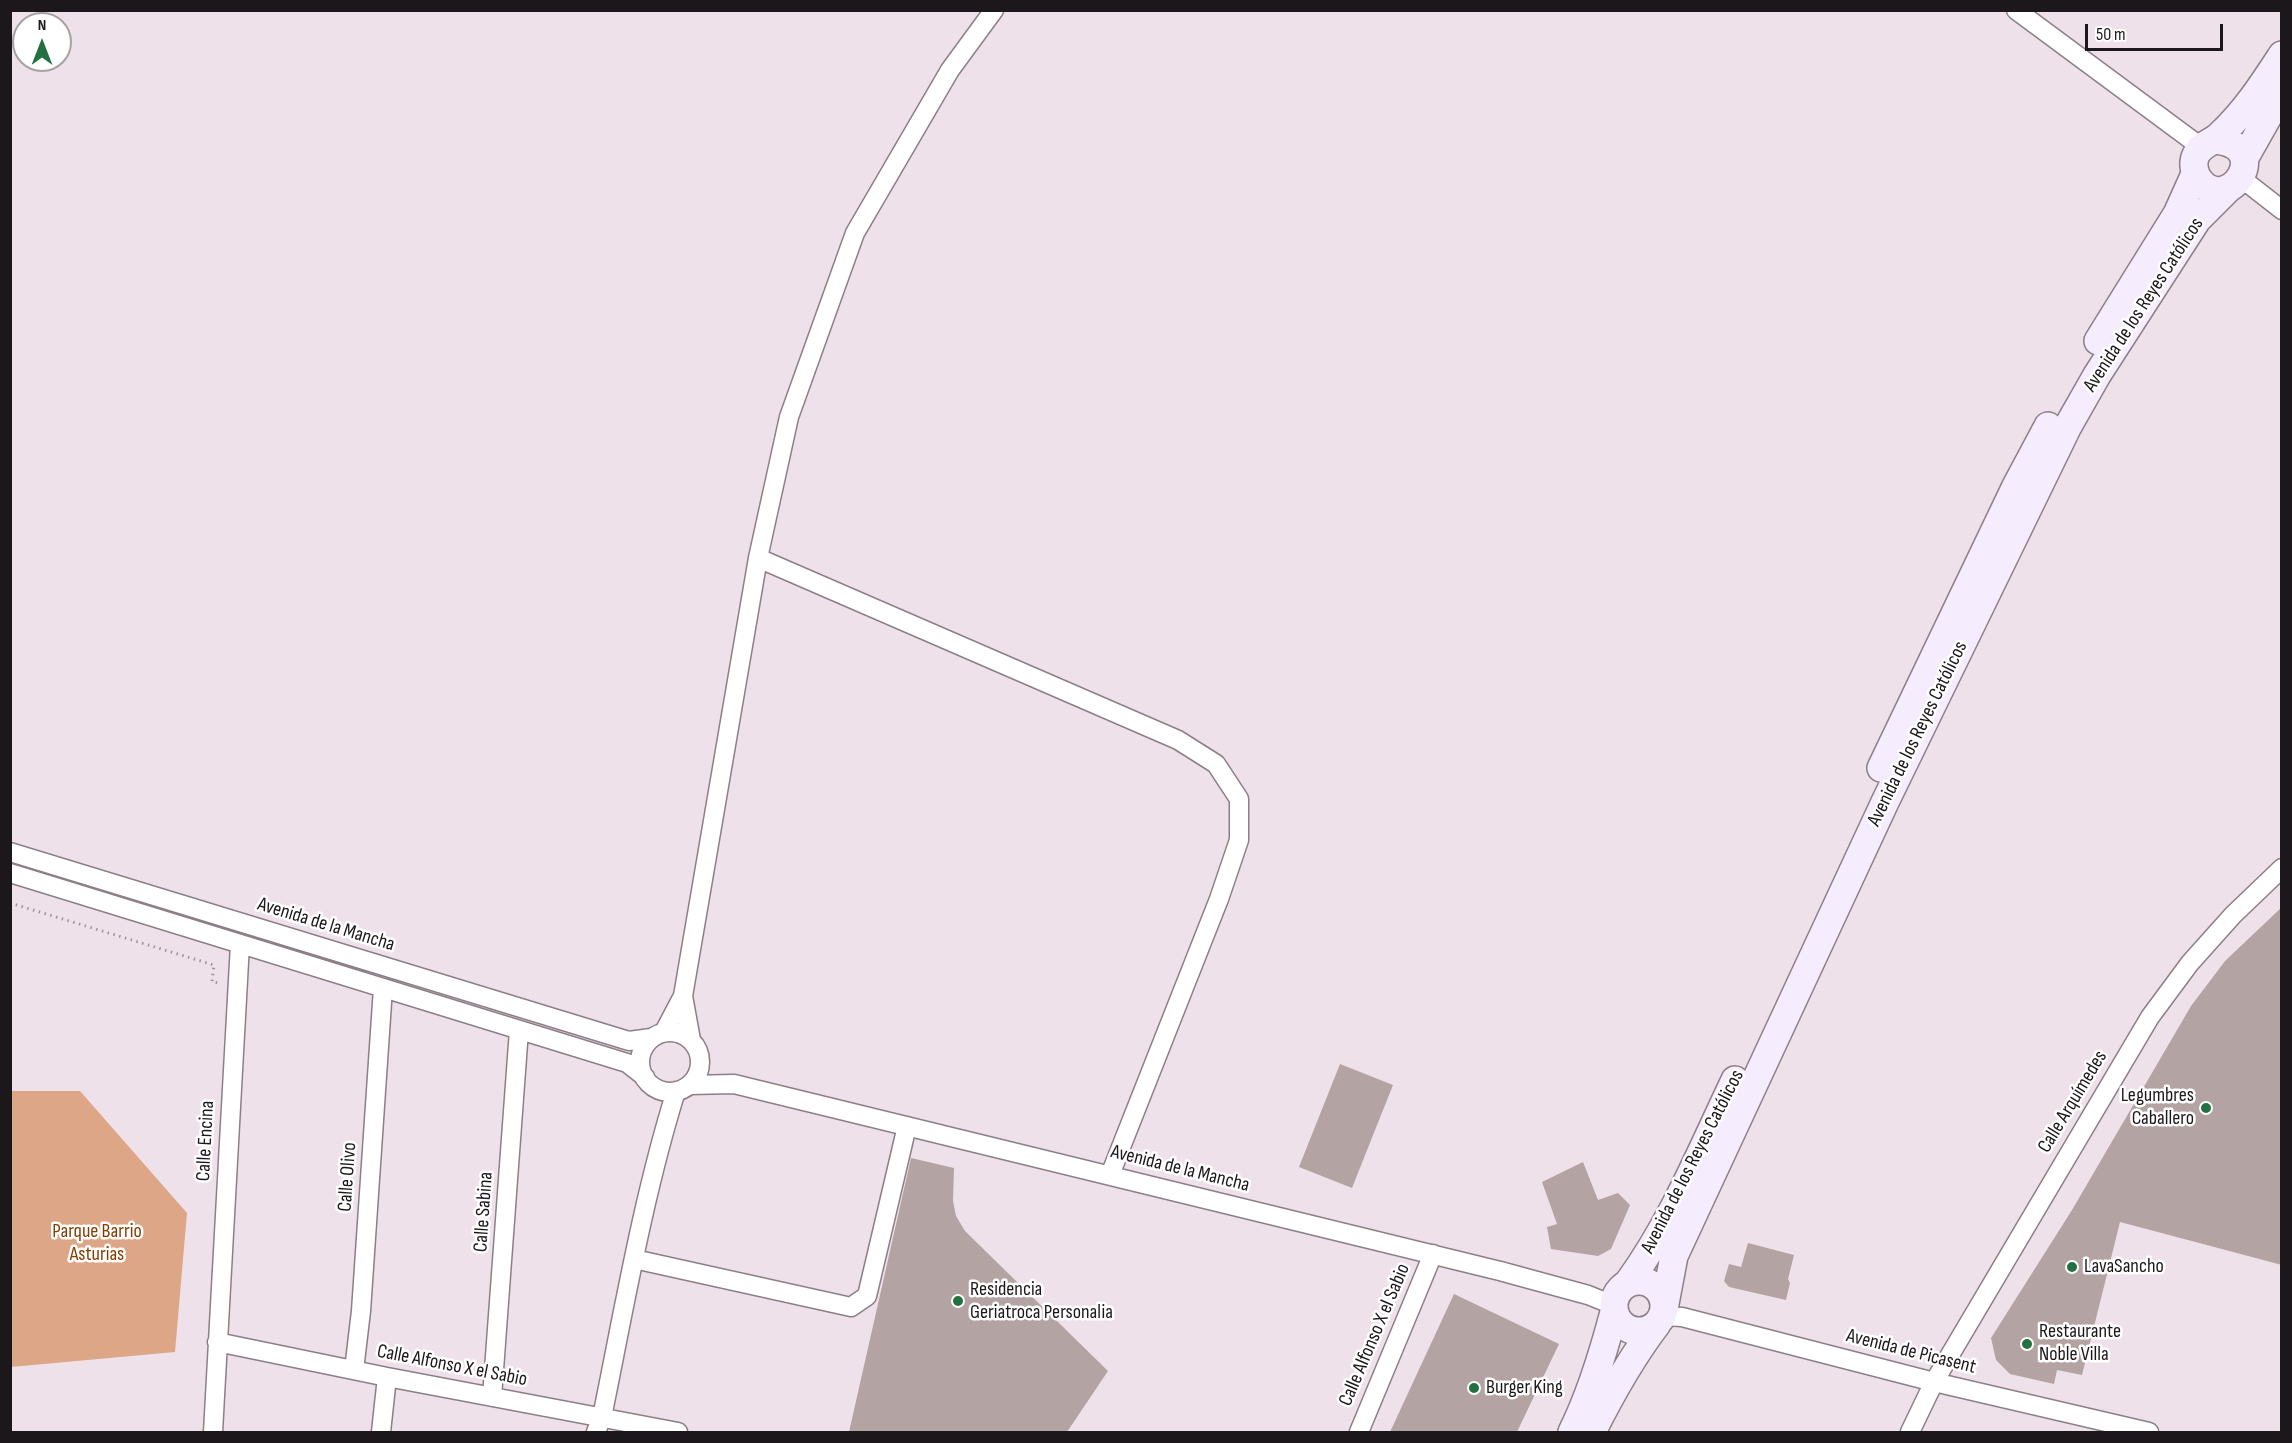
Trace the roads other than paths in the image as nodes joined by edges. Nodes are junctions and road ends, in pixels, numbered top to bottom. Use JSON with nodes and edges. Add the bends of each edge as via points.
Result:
{"nodes":[{"id":1,"x":994,"y":10,"type":"edge"},
{"id":2,"x":2016,"y":10,"type":"edge"},
{"id":3,"x":2282,"y":56,"type":"edge"},
{"id":4,"x":2282,"y":92,"type":"edge"},
{"id":5,"x":2208,"y":143,"type":"junction"},
{"id":6,"x":2195,"y":174,"type":"junction"},
{"id":7,"x":2238,"y":175,"type":"junction"},
{"id":8,"x":2282,"y":210,"type":"edge"},
{"id":9,"x":758,"y":558,"type":"junction"},
{"id":10,"x":10,"y":852,"type":"edge"},
{"id":11,"x":2282,"y":868,"type":"edge"},
{"id":12,"x":10,"y":873,"type":"edge"},
{"id":13,"x":240,"y":944,"type":"junction"},
{"id":14,"x":383,"y":988,"type":"junction"},
{"id":15,"x":683,"y":996,"type":"junction"},
{"id":16,"x":519,"y":1030,"type":"junction"},
{"id":17,"x":658,"y":1035,"type":"junction"},
{"id":18,"x":691,"y":1040,"type":"junction"},
{"id":19,"x":701,"y":1064,"type":"junction"},
{"id":20,"x":645,"y":1077,"type":"junction"},
{"id":21,"x":734,"y":1084,"type":"junction"},
{"id":22,"x":675,"y":1088,"type":"junction"},
{"id":23,"x":907,"y":1126,"type":"junction"},
{"id":24,"x":1110,"y":1175,"type":"junction"},
{"id":25,"x":1433,"y":1254,"type":"junction"},
{"id":26,"x":634,"y":1259,"type":"junction"},
{"id":27,"x":1618,"y":1300,"type":"junction"},
{"id":28,"x":1661,"y":1316,"type":"junction"},
{"id":29,"x":217,"y":1342,"type":"junction"},
{"id":30,"x":354,"y":1370,"type":"junction"},
{"id":31,"x":387,"y":1377,"type":"junction"},
{"id":32,"x":1934,"y":1382,"type":"junction"},
{"id":33,"x":492,"y":1398,"type":"junction"},
{"id":34,"x":599,"y":1425,"type":"edge"},
{"id":35,"x":213,"y":1432,"type":"edge"},
{"id":36,"x":381,"y":1432,"type":"edge"},
{"id":37,"x":678,"y":1432,"type":"edge"},
{"id":38,"x":1359,"y":1432,"type":"edge"},
{"id":39,"x":1572,"y":1432,"type":"edge"},
{"id":40,"x":1592,"y":1432,"type":"edge"},
{"id":41,"x":1910,"y":1432,"type":"edge"},
{"id":42,"x":2149,"y":1432,"type":"edge"}],
"edges":[{"from":1,"to":9,"type":"street","via":[[950,70],[855,233],[789,417]]},
{"from":2,"to":5,"type":"street"},
{"from":3,"to":5,"type":"street","via":[[2248,105]]},
{"from":4,"to":7,"type":"street","name":"Avenida de los Reyes Católicos"},
{"from":5,"to":6,"type":"street","via":[[2195,159]]},
{"from":5,"to":7,"type":"street","via":[[2228,141],[2236,145]]},
{"from":6,"to":7,"type":"street","via":[[2204,186],[2212,189]]},
{"from":6,"to":27,"type":"street","name":"Avenida de los Reyes Católicos","via":[[2177,214],[2062,399],[2016,486],[1671,1213]]},
{"from":7,"to":8,"type":"street"},
{"from":7,"to":28,"type":"street","name":"Avenida de los Reyes Católicos","via":[[2196,220],[2068,426],[1885,802],[1674,1256]]},
{"from":9,"to":15,"type":"street"},
{"from":9,"to":24,"type":"street","via":[[1178,740],[1216,764],[1239,800],[1236,850]]},
{"from":10,"to":17,"type":"street","name":"Avenida de la Mancha","via":[[629,1041]]},
{"from":11,"to":32,"type":"street","name":"Calle Arquímedes","via":[[2190,963],[2150,1017]]},
{"from":12,"to":13,"type":"street"},
{"from":13,"to":14,"type":"street"},
{"from":13,"to":29,"type":"street","name":"Calle Encina"},
{"from":14,"to":16,"type":"street"},
{"from":14,"to":30,"type":"street","name":"Calle Olivo"},
{"from":15,"to":17,"type":"street"},
{"from":15,"to":18,"type":"street"},
{"from":16,"to":20,"type":"street","via":[[627,1063]]},
{"from":16,"to":33,"type":"street","name":"Calle Sabina"},
{"from":17,"to":18,"type":"street","via":[[674,1032]]},
{"from":17,"to":20,"type":"street","via":[[642,1052],[640,1061]]},
{"from":18,"to":19,"type":"street"},
{"from":19,"to":21,"type":"street","name":"Avenida de la Mancha"},
{"from":19,"to":22,"type":"street","via":[[699,1072]]},
{"from":20,"to":22,"type":"street"},
{"from":21,"to":22,"type":"street","name":"Avenida de la Mancha"},
{"from":21,"to":23,"type":"street","name":"Avenida de la Mancha"},
{"from":22,"to":26,"type":"street"},
{"from":23,"to":24,"type":"street","name":"Avenida de la Mancha"},
{"from":23,"to":26,"type":"street","via":[[867,1296],[851,1307]]},
{"from":24,"to":25,"type":"street","name":"Avenida de la Mancha"},
{"from":25,"to":27,"type":"street","name":"Avenida de la Mancha"},
{"from":25,"to":38,"type":"street","name":"Calle Alfonso X el Sabio"},
{"from":26,"to":34,"type":"street"},
{"from":27,"to":28,"type":"street","via":[[1618,1321],[1631,1330],[1649,1330]]},
{"from":27,"to":28,"type":"street","via":[[1644,1281],[1661,1293]]},
{"from":27,"to":39,"type":"street","name":"Avenida de los Reyes Católicos","via":[[1586,1405]]},
{"from":28,"to":32,"type":"street","name":"Avenida de Picasent","via":[[1682,1317]]},
{"from":28,"to":40,"type":"street","name":"Avenida de los Reyes Católicos","via":[[1615,1386]]},
{"from":29,"to":30,"type":"street","name":"Calle Alfonso X el Sabio"},
{"from":29,"to":35,"type":"street","name":"Calle Encina"},
{"from":30,"to":31,"type":"street","name":"Calle Alfonso X el Sabio"},
{"from":31,"to":33,"type":"street","name":"Calle Alfonso X el Sabio"},
{"from":31,"to":36,"type":"street"},
{"from":32,"to":41,"type":"street","name":"Calle Arquímedes"},
{"from":32,"to":42,"type":"street","name":"Avenida de Picasent"},
{"from":33,"to":34,"type":"street","name":"Calle Alfonso X el Sabio"},
{"from":34,"to":37,"type":"street","name":"Calle Alfonso X el Sabio"}]}
